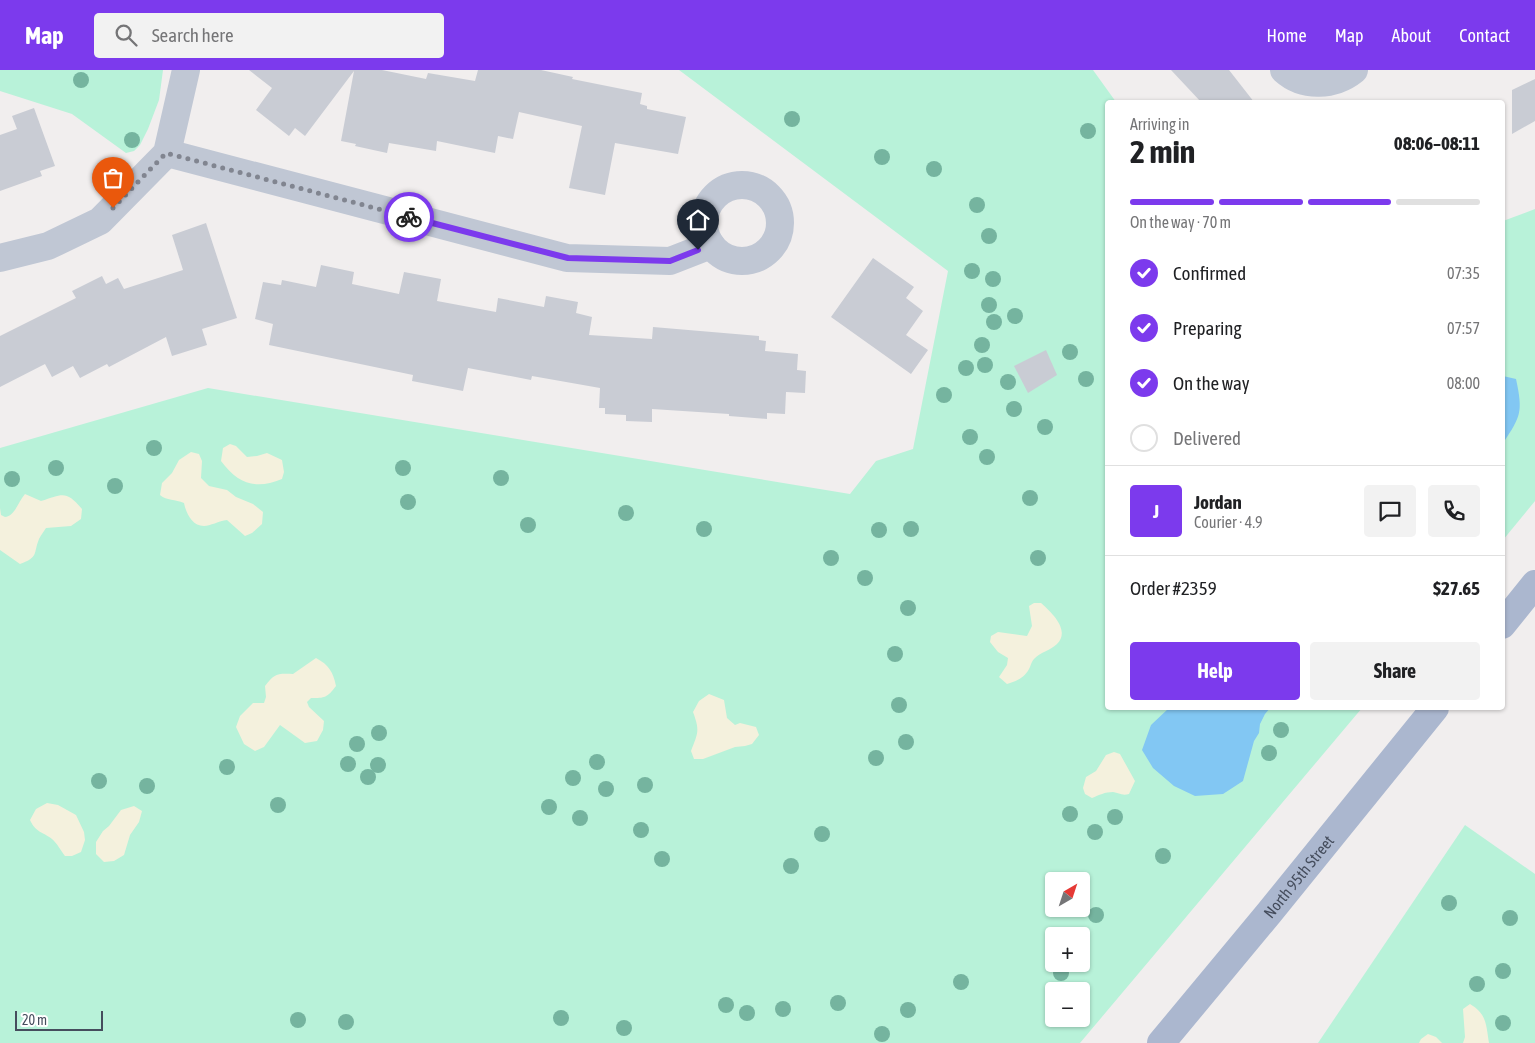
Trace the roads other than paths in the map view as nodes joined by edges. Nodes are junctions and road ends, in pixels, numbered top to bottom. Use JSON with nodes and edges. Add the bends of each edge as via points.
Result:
{"nodes":[{"id":1,"x":186,"y":70,"type":"edge"},
{"id":2,"x":1284,"y":70,"type":"edge"},
{"id":3,"x":1354,"y":70,"type":"edge"},
{"id":4,"x":166,"y":153,"type":"junction"},
{"id":5,"x":711,"y":245,"type":"dead end"},
{"id":6,"x":0,"y":258,"type":"edge"},
{"id":7,"x":1535,"y":584,"type":"edge"},
{"id":8,"x":1535,"y":613,"type":"edge"},
{"id":9,"x":1505,"y":620,"type":"edge"},
{"id":10,"x":1505,"y":631,"type":"edge"},
{"id":11,"x":1433,"y":710,"type":"edge"},
{"id":12,"x":1161,"y":1043,"type":"edge"}],
"edges":[{"from":1,"to":4,"type":"street"},
{"from":2,"to":3,"type":"street","via":[[1302,82],[1317,83],[1331,82]]},
{"from":4,"to":5,"type":"street","via":[[568,258],[670,261]]},
{"from":4,"to":6,"type":"street","via":[[100,221],[48,246]]},
{"from":7,"to":9,"type":"main road"},
{"from":8,"to":10,"type":"main road"},
{"from":11,"to":12,"type":"main road","name":"North 95th Street"}]}
